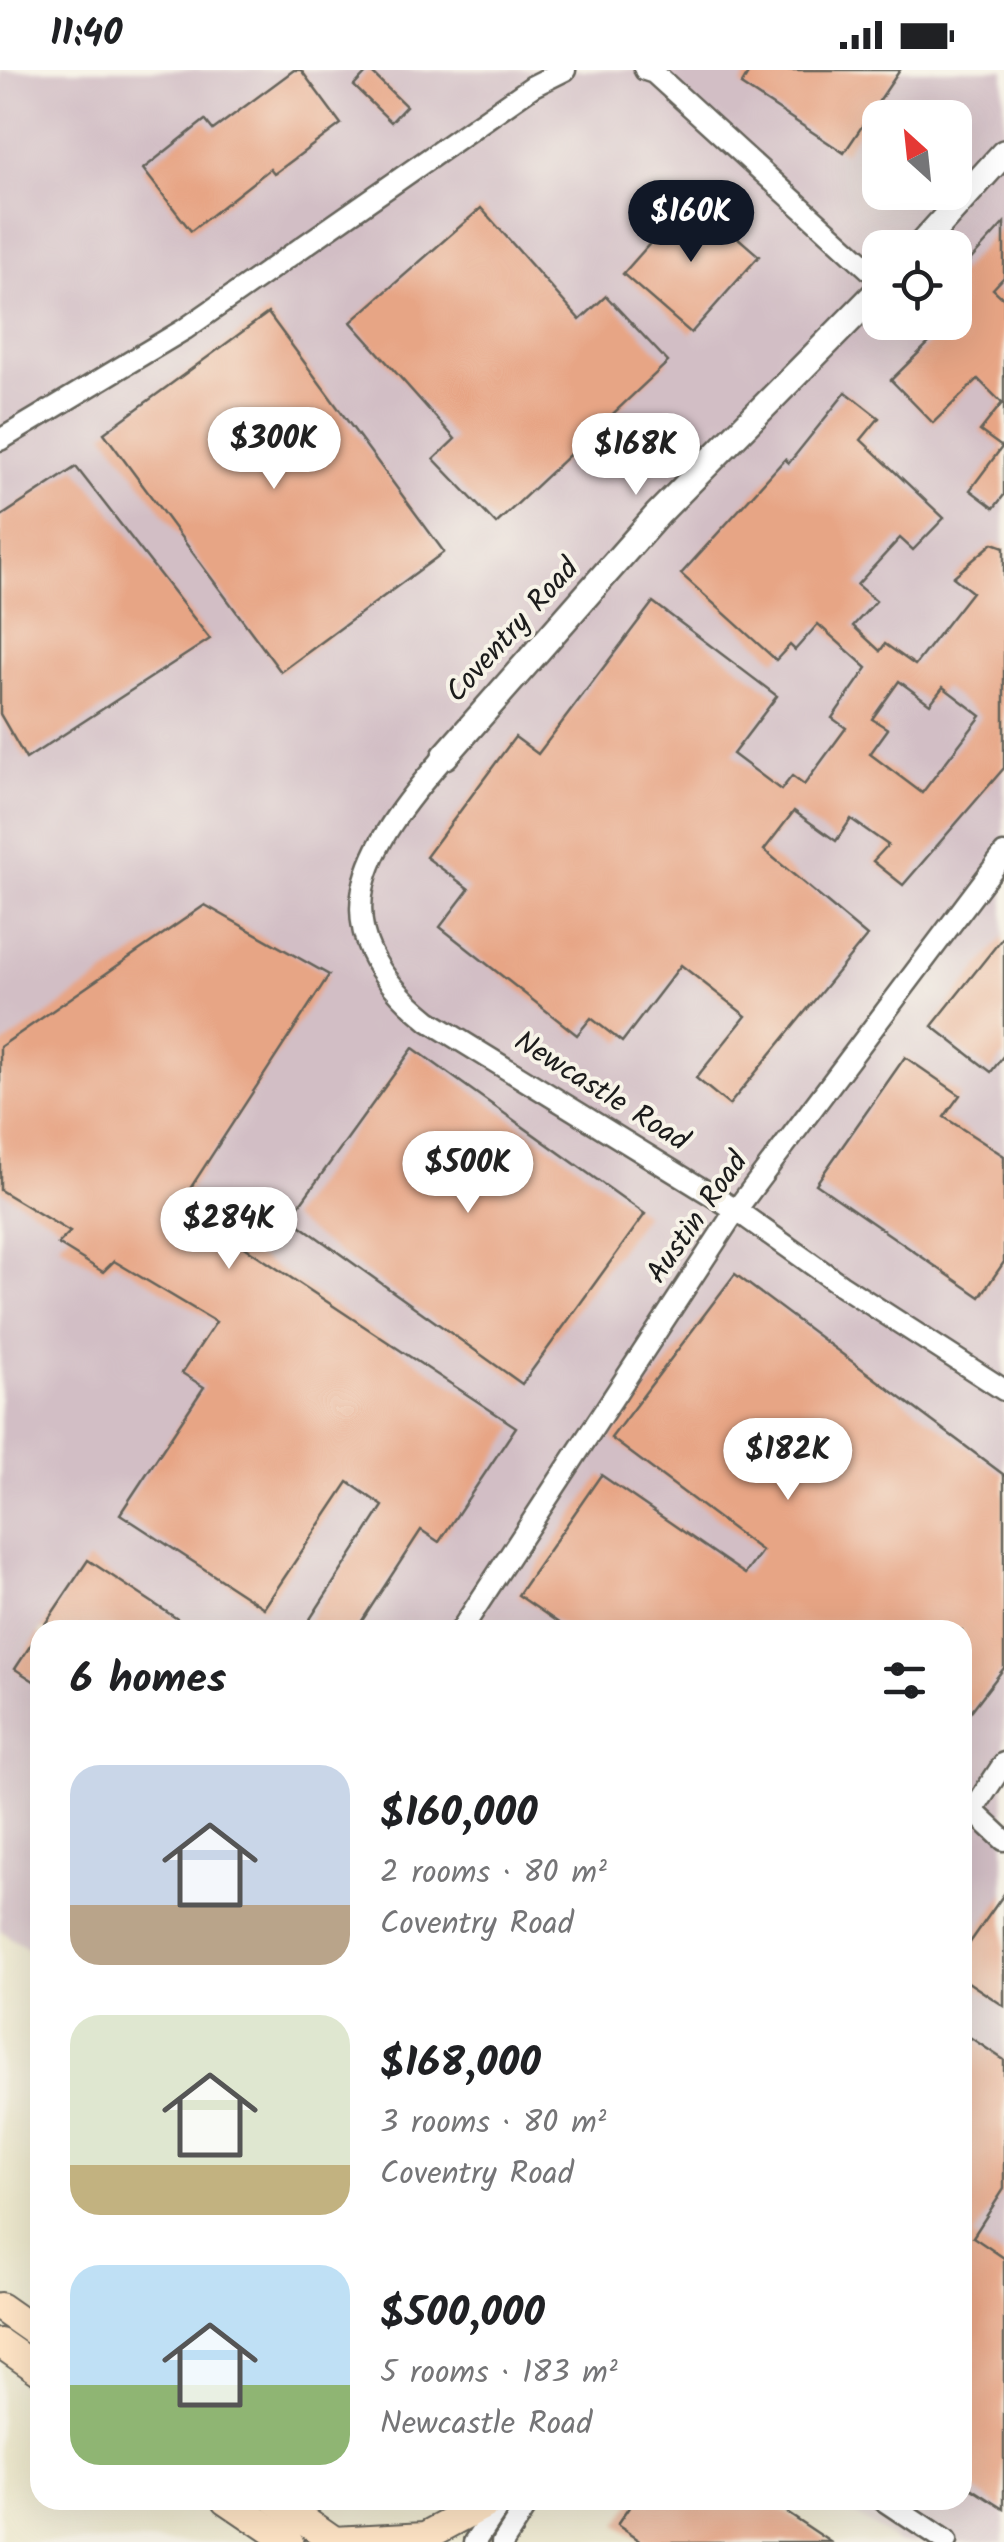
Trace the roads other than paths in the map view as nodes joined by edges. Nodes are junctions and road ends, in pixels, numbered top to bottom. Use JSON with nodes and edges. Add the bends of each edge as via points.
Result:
{"nodes":[{"id":1,"x":565,"y":70,"type":"edge"},
{"id":2,"x":644,"y":70,"type":"edge"},
{"id":3,"x":1004,"y":152,"type":"edge"},
{"id":4,"x":934,"y":230,"type":"edge"},
{"id":5,"x":862,"y":262,"type":"edge"},
{"id":6,"x":862,"y":308,"type":"edge"},
{"id":7,"x":0,"y":440,"type":"edge"},
{"id":8,"x":445,"y":756,"type":"joint"},
{"id":9,"x":1004,"y":854,"type":"edge"},
{"id":10,"x":736,"y":1210,"type":"junction"},
{"id":11,"x":1004,"y":1390,"type":"edge"},
{"id":12,"x":468,"y":1620,"type":"edge"},
{"id":13,"x":1004,"y":1763,"type":"edge"},
{"id":14,"x":972,"y":1813,"type":"edge"},
{"id":15,"x":972,"y":1821,"type":"edge"},
{"id":16,"x":1004,"y":1840,"type":"edge"},
{"id":17,"x":0,"y":2307,"type":"edge"},
{"id":18,"x":30,"y":2328,"type":"edge"},
{"id":19,"x":0,"y":2343,"type":"edge"},
{"id":20,"x":30,"y":2363,"type":"edge"},
{"id":21,"x":243,"y":2510,"type":"edge"},
{"id":22,"x":290,"y":2510,"type":"edge"},
{"id":23,"x":474,"y":2510,"type":"edge"},
{"id":24,"x":496,"y":2510,"type":"edge"},
{"id":25,"x":524,"y":2510,"type":"edge"},
{"id":26,"x":898,"y":2510,"type":"edge"},
{"id":27,"x":335,"y":2541,"type":"edge"},
{"id":28,"x":289,"y":2542,"type":"edge"},
{"id":29,"x":474,"y":2542,"type":"edge"},
{"id":30,"x":503,"y":2542,"type":"edge"},
{"id":31,"x":946,"y":2542,"type":"edge"}],
"edges":[{"from":1,"to":7,"type":"street","via":[[185,329]]},
{"from":2,"to":5,"type":"street"},
{"from":3,"to":4,"type":"street"},
{"from":6,"to":8,"type":"street","name":"Coventry Road","via":[[658,514]]},
{"from":8,"to":10,"type":"street","name":"Newcastle Road","via":[[392,817],[359,894],[367,942],[394,993],[429,1022]]},
{"from":9,"to":10,"type":"street","name":"Austin Road"},
{"from":10,"to":11,"type":"street","name":"Newcastle Road"},
{"from":10,"to":12,"type":"street","name":"Austin Road"},
{"from":13,"to":14,"type":"street"},
{"from":15,"to":16,"type":"street"},
{"from":17,"to":18,"type":"main road"},
{"from":19,"to":20,"type":"main road"},
{"from":21,"to":28,"type":"main road"},
{"from":22,"to":27,"type":"main road"},
{"from":23,"to":27,"type":"main road","via":[[426,2536]]},
{"from":24,"to":29,"type":"street"},
{"from":25,"to":30,"type":"street"},
{"from":26,"to":31,"type":"street"}]}
